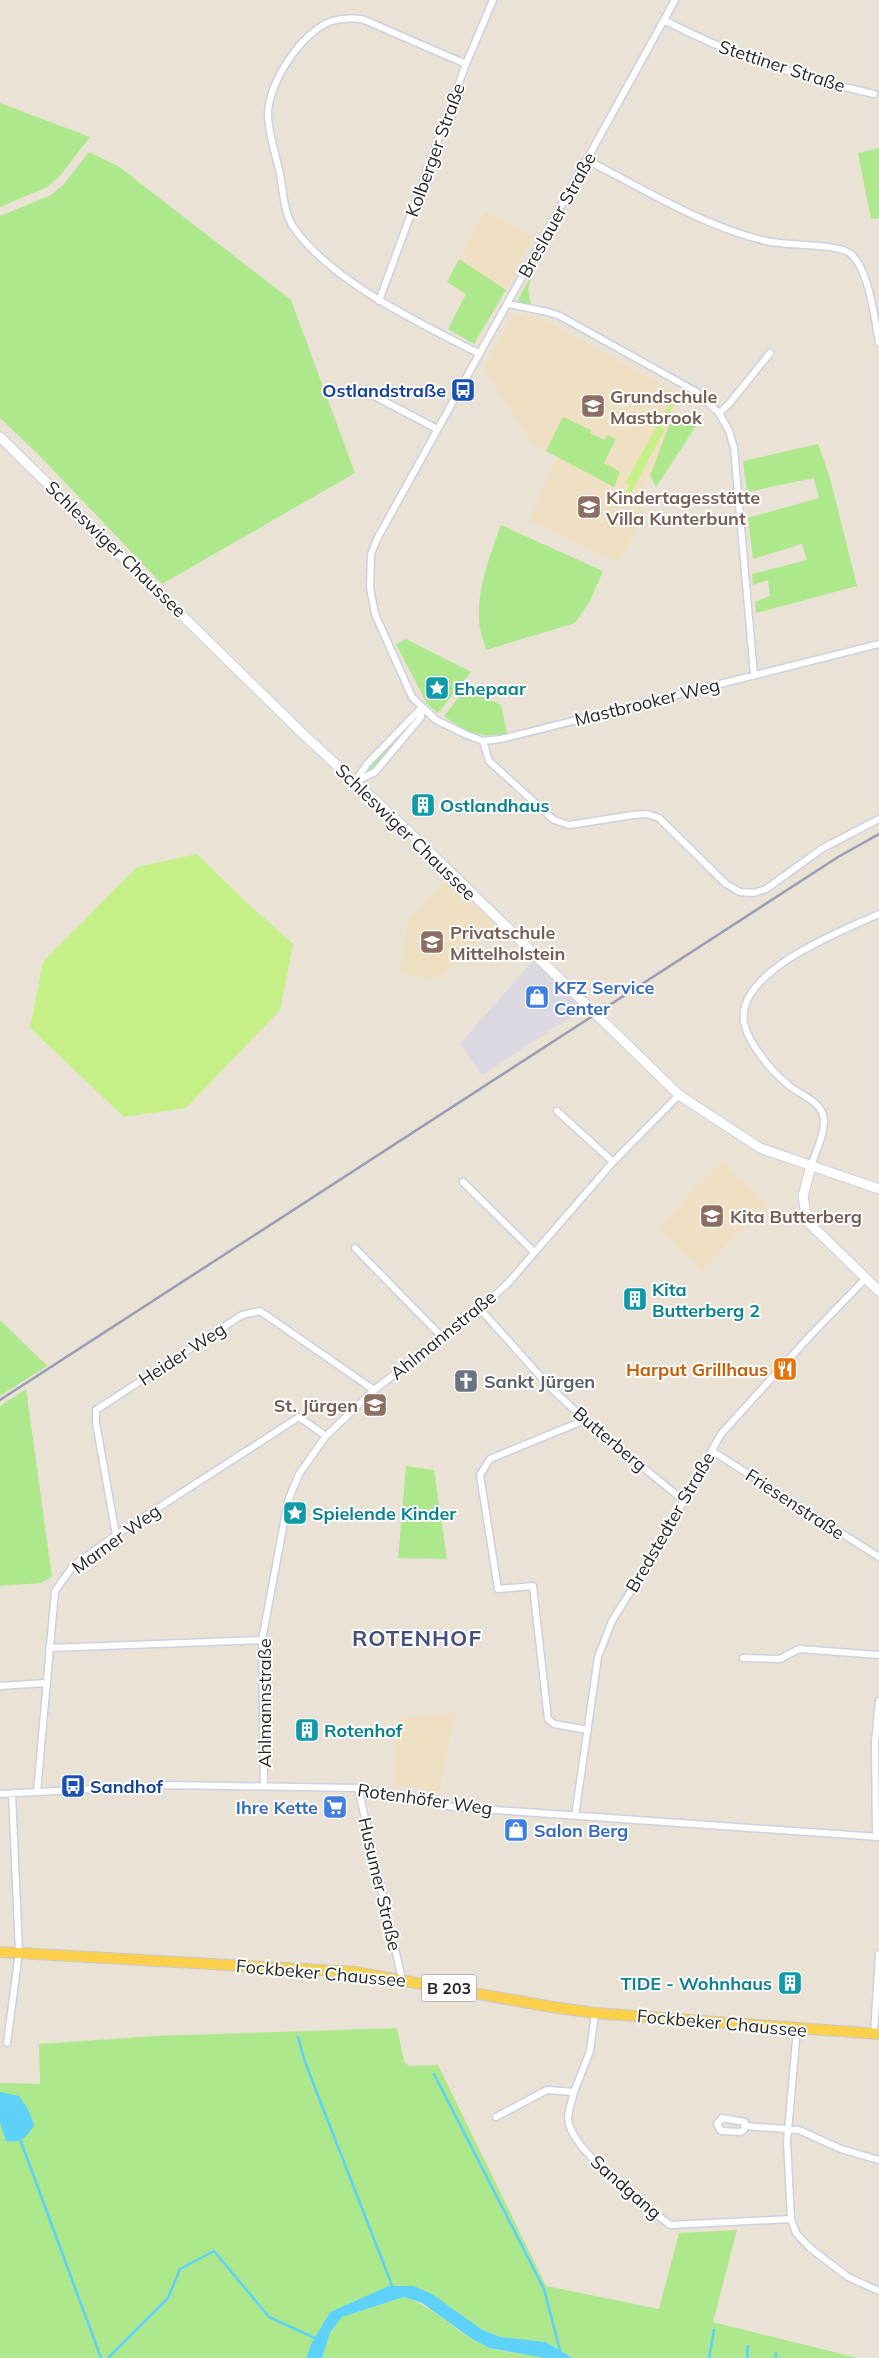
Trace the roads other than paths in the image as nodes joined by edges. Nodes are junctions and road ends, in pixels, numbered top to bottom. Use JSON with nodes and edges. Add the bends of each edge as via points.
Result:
{"nodes":[{"id":1,"x":493,"y":0,"type":"edge"},
{"id":2,"x":675,"y":0,"type":"edge"},
{"id":3,"x":664,"y":20,"type":"junction"},
{"id":4,"x":466,"y":64,"type":"junction"},
{"id":5,"x":874,"y":94,"type":"dead end"},
{"id":6,"x":587,"y":160,"type":"junction"},
{"id":7,"x":379,"y":301,"type":"junction"},
{"id":8,"x":508,"y":304,"type":"junction"},
{"id":9,"x":879,"y":343,"type":"edge"},
{"id":10,"x":478,"y":353,"type":"junction"},
{"id":11,"x":770,"y":353,"type":"dead end"},
{"id":12,"x":363,"y":390,"type":"dead end"},
{"id":13,"x":719,"y":413,"type":"junction"},
{"id":14,"x":437,"y":429,"type":"junction"},
{"id":15,"x":0,"y":437,"type":"edge"},
{"id":16,"x":879,"y":644,"type":"edge"},
{"id":17,"x":754,"y":675,"type":"junction"},
{"id":18,"x":422,"y":706,"type":"junction"},
{"id":19,"x":483,"y":740,"type":"junction"},
{"id":20,"x":355,"y":782,"type":"junction"},
{"id":21,"x":879,"y":819,"type":"edge"},
{"id":22,"x":879,"y":914,"type":"edge"},
{"id":23,"x":679,"y":1095,"type":"junction"},
{"id":24,"x":557,"y":1111,"type":"dead end"},
{"id":25,"x":613,"y":1162,"type":"junction"},
{"id":26,"x":811,"y":1166,"type":"junction"},
{"id":27,"x":463,"y":1182,"type":"dead end"},
{"id":28,"x":879,"y":1189,"type":"edge"},
{"id":29,"x":355,"y":1248,"type":"dead end"},
{"id":30,"x":534,"y":1252,"type":"junction"},
{"id":31,"x":866,"y":1278,"type":"junction"},
{"id":32,"x":879,"y":1291,"type":"edge"},
{"id":33,"x":480,"y":1309,"type":"junction"},
{"id":34,"x":443,"y":1338,"type":"junction"},
{"id":35,"x":374,"y":1390,"type":"junction"},
{"id":36,"x":586,"y":1420,"type":"junction"},
{"id":37,"x":326,"y":1436,"type":"junction"},
{"id":38,"x":712,"y":1451,"type":"junction"},
{"id":39,"x":683,"y":1500,"type":"junction"},
{"id":40,"x":116,"y":1535,"type":"junction"},
{"id":41,"x":879,"y":1557,"type":"edge"},
{"id":42,"x":262,"y":1640,"type":"junction"},
{"id":43,"x":49,"y":1648,"type":"junction"},
{"id":44,"x":879,"y":1655,"type":"edge"},
{"id":45,"x":743,"y":1658,"type":"dead end"},
{"id":46,"x":46,"y":1683,"type":"junction"},
{"id":47,"x":0,"y":1686,"type":"edge"},
{"id":48,"x":879,"y":1701,"type":"edge"},
{"id":49,"x":588,"y":1730,"type":"junction"},
{"id":50,"x":877,"y":1742,"type":"edge"},
{"id":51,"x":264,"y":1786,"type":"junction"},
{"id":52,"x":358,"y":1788,"type":"junction"},
{"id":53,"x":37,"y":1792,"type":"junction"},
{"id":54,"x":0,"y":1794,"type":"edge"},
{"id":55,"x":12,"y":1794,"type":"junction"},
{"id":56,"x":575,"y":1816,"type":"junction"},
{"id":57,"x":877,"y":1837,"type":"edge"},
{"id":58,"x":0,"y":1952,"type":"edge"},
{"id":59,"x":19,"y":1952,"type":"junction"},
{"id":60,"x":879,"y":1954,"type":"edge"},
{"id":61,"x":402,"y":1979,"type":"junction"},
{"id":62,"x":595,"y":2012,"type":"junction"},
{"id":63,"x":797,"y":2028,"type":"junction"},
{"id":64,"x":876,"y":2034,"type":"edge"},
{"id":65,"x":7,"y":2042,"type":"dead end"},
{"id":66,"x":574,"y":2092,"type":"junction"},
{"id":67,"x":496,"y":2116,"type":"dead end"},
{"id":68,"x":745,"y":2126,"type":"dead end"},
{"id":69,"x":788,"y":2128,"type":"junction"},
{"id":70,"x":879,"y":2160,"type":"edge"},
{"id":71,"x":791,"y":2219,"type":"junction"},
{"id":72,"x":879,"y":2292,"type":"edge"}],
"edges":[{"from":1,"to":4,"type":"street","name":"Kolberger Straße"},
{"from":2,"to":3,"type":"street","name":"Breslauer Straße"},
{"from":3,"to":5,"type":"street","name":"Stettiner Straße","via":[[748,58]]},
{"from":3,"to":6,"type":"street","name":"Breslauer Straße"},
{"from":4,"to":7,"type":"street","name":"Kolberger Straße"},
{"from":4,"to":7,"type":"street","via":[[362,20],[350,18],[332,21],[313,32],[282,69],[272,96],[268,114],[284,202],[293,227],[317,255]]},
{"from":6,"to":8,"type":"street","name":"Breslauer Straße"},
{"from":6,"to":9,"type":"street","via":[[722,227],[766,241],[831,247],[849,252],[858,261],[864,278]]},
{"from":7,"to":10,"type":"street"},
{"from":8,"to":10,"type":"street","name":"Breslauer Straße"},
{"from":8,"to":13,"type":"street","via":[[548,312],[578,325],[695,392]]},
{"from":10,"to":14,"type":"street","name":"Breslauer Straße"},
{"from":11,"to":13,"type":"street"},
{"from":12,"to":14,"type":"street"},
{"from":13,"to":17,"type":"street","via":[[734,448]]},
{"from":14,"to":18,"type":"street","via":[[377,539],[371,563],[370,588],[375,614],[412,697]]},
{"from":15,"to":20,"type":"main road","name":"Schleswiger Chaussee"},
{"from":16,"to":17,"type":"street","name":"Mastbrooker Weg"},
{"from":17,"to":19,"type":"street","name":"Mastbrooker Weg","via":[[502,739]]},
{"from":18,"to":19,"type":"street","name":"Mastbrooker Weg","via":[[436,720]]},
{"from":18,"to":20,"type":"street","via":[[367,764]]},
{"from":18,"to":20,"type":"street","via":[[421,717],[375,772]]},
{"from":19,"to":21,"type":"street","via":[[489,761],[554,820],[569,825],[633,814],[659,818],[726,884],[740,892],[754,893],[766,889],[823,848]]},
{"from":20,"to":23,"type":"main road","name":"Schleswiger Chaussee"},
{"from":22,"to":26,"type":"street","via":[[834,934],[767,974],[756,986],[746,1006],[744,1020],[748,1037],[759,1053],[782,1080],[823,1112],[824,1123]]},
{"from":23,"to":25,"type":"street","name":"Ahlmannstraße"},
{"from":23,"to":26,"type":"main road","name":"Schleswiger Chaussee","via":[[760,1148]]},
{"from":24,"to":25,"type":"street"},
{"from":25,"to":30,"type":"street","name":"Ahlmannstraße"},
{"from":26,"to":28,"type":"main road","name":"Schleswiger Chaussee"},
{"from":26,"to":31,"type":"main road","via":[[803,1196],[807,1221]]},
{"from":27,"to":30,"type":"street"},
{"from":29,"to":34,"type":"street"},
{"from":30,"to":33,"type":"street","name":"Ahlmannstraße"},
{"from":31,"to":32,"type":"main road"},
{"from":31,"to":38,"type":"street","name":"Bredstedter Straße","via":[[728,1424]]},
{"from":33,"to":34,"type":"street","name":"Ahlmannstraße"},
{"from":33,"to":36,"type":"street","name":"Butterberg","via":[[521,1357]]},
{"from":34,"to":35,"type":"street","name":"Ahlmannstraße"},
{"from":35,"to":37,"type":"street","name":"Ahlmannstraße"},
{"from":35,"to":40,"type":"street","name":"Heider Weg","via":[[260,1310],[242,1315],[96,1410]]},
{"from":36,"to":39,"type":"street","name":"Butterberg"},
{"from":36,"to":49,"type":"street","via":[[490,1459],[480,1475],[498,1588],[533,1586],[548,1719],[554,1724]]},
{"from":37,"to":40,"type":"street","name":"Marner Weg","via":[[298,1417]]},
{"from":37,"to":42,"type":"street","name":"Ahlmannstraße","via":[[299,1474],[288,1501]]},
{"from":38,"to":39,"type":"street","name":"Bredstedter Straße"},
{"from":38,"to":41,"type":"street","name":"Friesenstraße"},
{"from":39,"to":49,"type":"street","name":"Bredstedter Straße","via":[[609,1630],[598,1657]]},
{"from":40,"to":43,"type":"street","name":"Marner Weg","via":[[73,1566],[55,1591]]},
{"from":42,"to":43,"type":"street"},
{"from":42,"to":51,"type":"street","name":"Ahlmannstraße"},
{"from":43,"to":46,"type":"street","name":"Marner Weg"},
{"from":44,"to":45,"type":"street","via":[[799,1649],[780,1659]]},
{"from":46,"to":47,"type":"street"},
{"from":46,"to":53,"type":"street","name":"Marner Weg"},
{"from":48,"to":50,"type":"street"},
{"from":49,"to":56,"type":"street","name":"Bredstedter Straße"},
{"from":50,"to":57,"type":"street"},
{"from":51,"to":52,"type":"street","name":"Rotenhöfer Weg"},
{"from":51,"to":53,"type":"street","name":"Rotenhöfer Weg","via":[[168,1785]]},
{"from":52,"to":56,"type":"street","name":"Rotenhöfer Weg","via":[[453,1807]]},
{"from":52,"to":61,"type":"street","name":"Husumer Straße"},
{"from":53,"to":55,"type":"street","name":"Rotenhöfer Weg"},
{"from":54,"to":55,"type":"street","name":"Rotenhöfer Weg"},
{"from":55,"to":59,"type":"street"},
{"from":56,"to":57,"type":"street","name":"Rotenhöfer Weg"},
{"from":58,"to":59,"type":"main road","name":"Fockbeker Chaussee","number":"B 203"},
{"from":59,"to":61,"type":"main road","name":"Fockbeker Chaussee","number":"B 203","via":[[355,1972]]},
{"from":59,"to":65,"type":"street"},
{"from":60,"to":64,"type":"street"},
{"from":61,"to":62,"type":"main road","name":"Fockbeker Chaussee","number":"B 203"},
{"from":62,"to":63,"type":"main road","name":"Fockbeker Chaussee","number":"B 203"},
{"from":62,"to":66,"type":"street","name":"Sandgang","via":[[590,2051]]},
{"from":63,"to":64,"type":"main road","name":"Fockbeker Chaussee","number":"B 203"},
{"from":63,"to":69,"type":"street"},
{"from":66,"to":67,"type":"street","via":[[547,2090]]},
{"from":66,"to":71,"type":"street","name":"Sandgang","via":[[568,2119],[579,2145],[670,2225]]},
{"from":68,"to":69,"type":"street"},
{"from":69,"to":70,"type":"street"},
{"from":69,"to":71,"type":"street"},
{"from":71,"to":72,"type":"street","via":[[796,2232],[810,2248],[848,2277]]}]}
